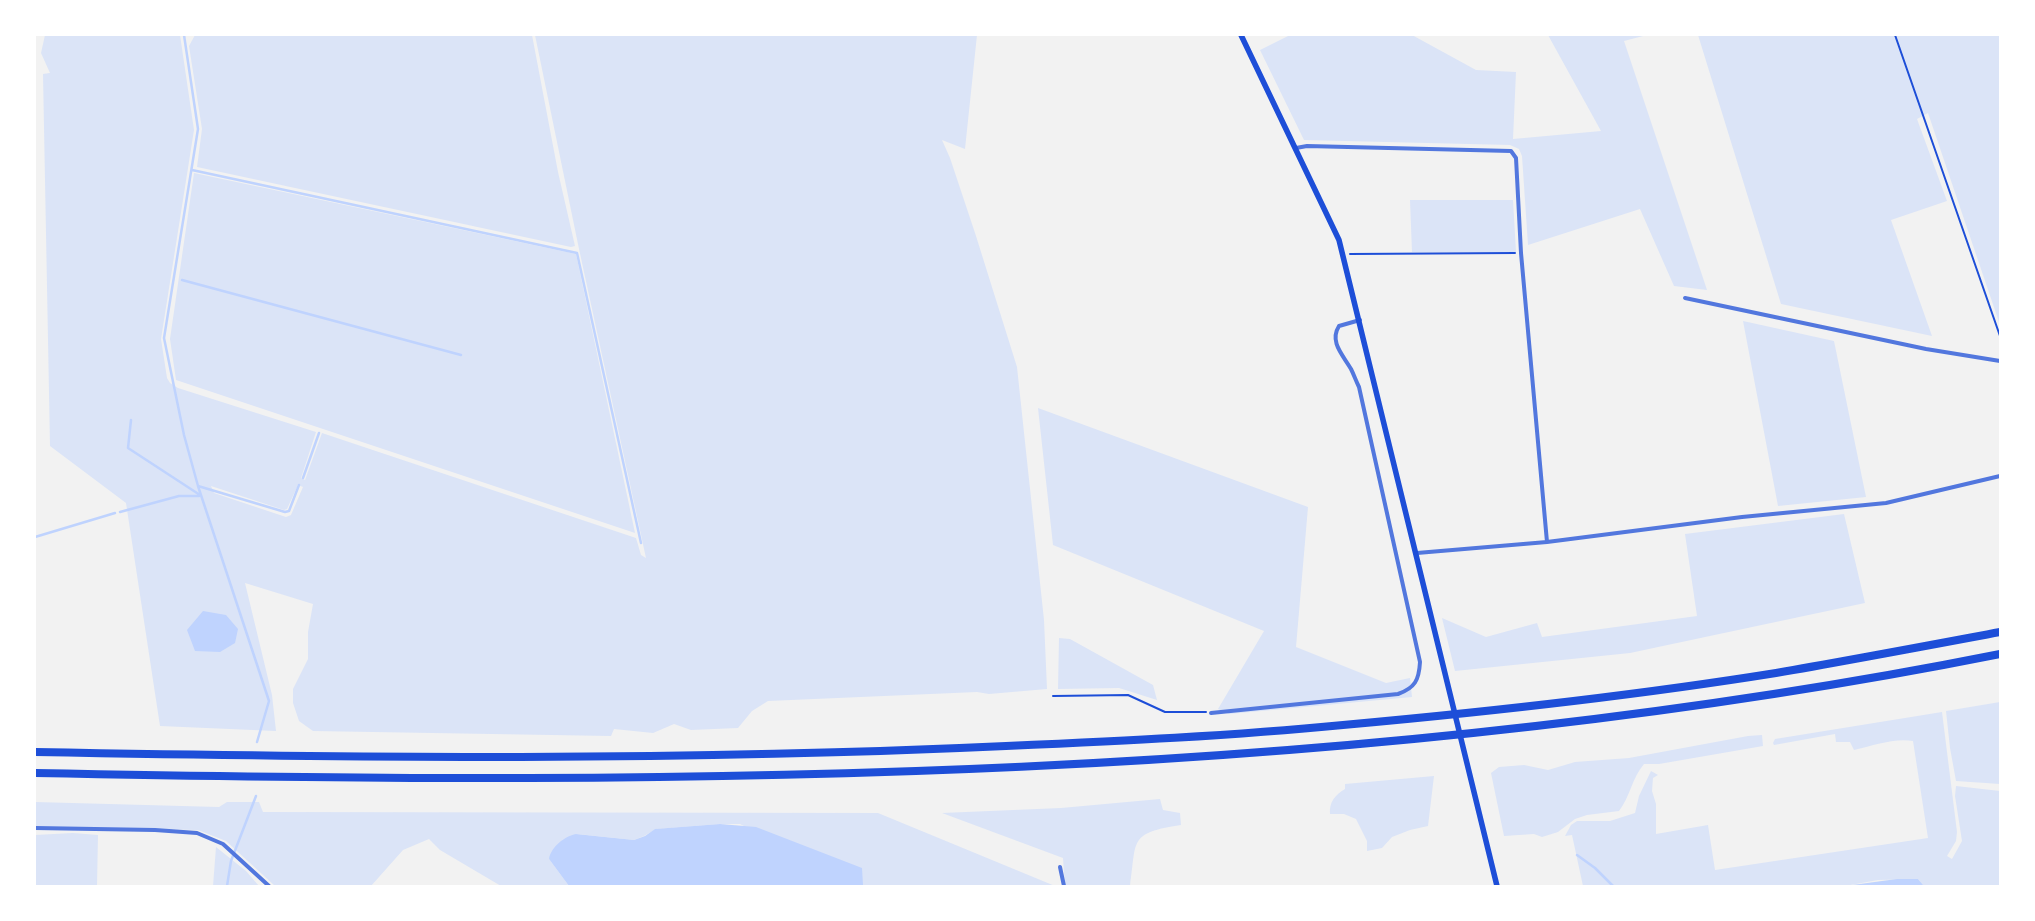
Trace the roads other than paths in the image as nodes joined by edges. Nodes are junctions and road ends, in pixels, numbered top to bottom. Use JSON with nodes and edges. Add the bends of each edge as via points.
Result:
{"nodes":[{"id":1,"x":1242,"y":35,"type":"edge"},
{"id":2,"x":1296,"y":148,"type":"junction"},
{"id":3,"x":1685,"y":298,"type":"dead end"},
{"id":4,"x":1360,"y":320,"type":"junction"},
{"id":5,"x":2000,"y":361,"type":"edge"},
{"id":6,"x":2000,"y":476,"type":"edge"},
{"id":7,"x":1547,"y":542,"type":"junction"},
{"id":8,"x":1417,"y":553,"type":"junction"},
{"id":9,"x":2000,"y":632,"type":"edge"},
{"id":10,"x":2000,"y":654,"type":"edge"},
{"id":11,"x":1211,"y":712,"type":"road end"},
{"id":12,"x":35,"y":752,"type":"edge"},
{"id":13,"x":35,"y":773,"type":"edge"},
{"id":14,"x":35,"y":828,"type":"edge"},
{"id":15,"x":1060,"y":867,"type":"dead end"},
{"id":16,"x":269,"y":886,"type":"edge"},
{"id":17,"x":1064,"y":886,"type":"edge"},
{"id":18,"x":1497,"y":886,"type":"edge"}],
"edges":[{"from":1,"to":2,"type":"main road"},
{"from":2,"to":4,"type":"main road","via":[[1332,224]]},
{"from":2,"to":7,"type":"street","via":[[1510,151],[1516,158],[1521,253]]},
{"from":3,"to":5,"type":"street","via":[[1926,349]]},
{"from":4,"to":8,"type":"main road"},
{"from":4,"to":11,"type":"street","via":[[1339,326],[1335,340],[1358,387],[1420,662],[1417,679],[1408,690],[1398,694]]},
{"from":6,"to":7,"type":"street","via":[[1886,503],[1742,517]]},
{"from":7,"to":8,"type":"street"},
{"from":8,"to":18,"type":"main road"},
{"from":9,"to":12,"type":"highway","via":[[1775,673],[1588,698],[1343,725],[1205,736],[900,751],[666,756],[408,758]]},
{"from":10,"to":13,"type":"highway","via":[[1805,688],[1590,719],[1344,746],[1089,764],[666,778],[404,779]]},
{"from":14,"to":16,"type":"street","via":[[197,833],[223,844]]},
{"from":15,"to":17,"type":"street"}]}
